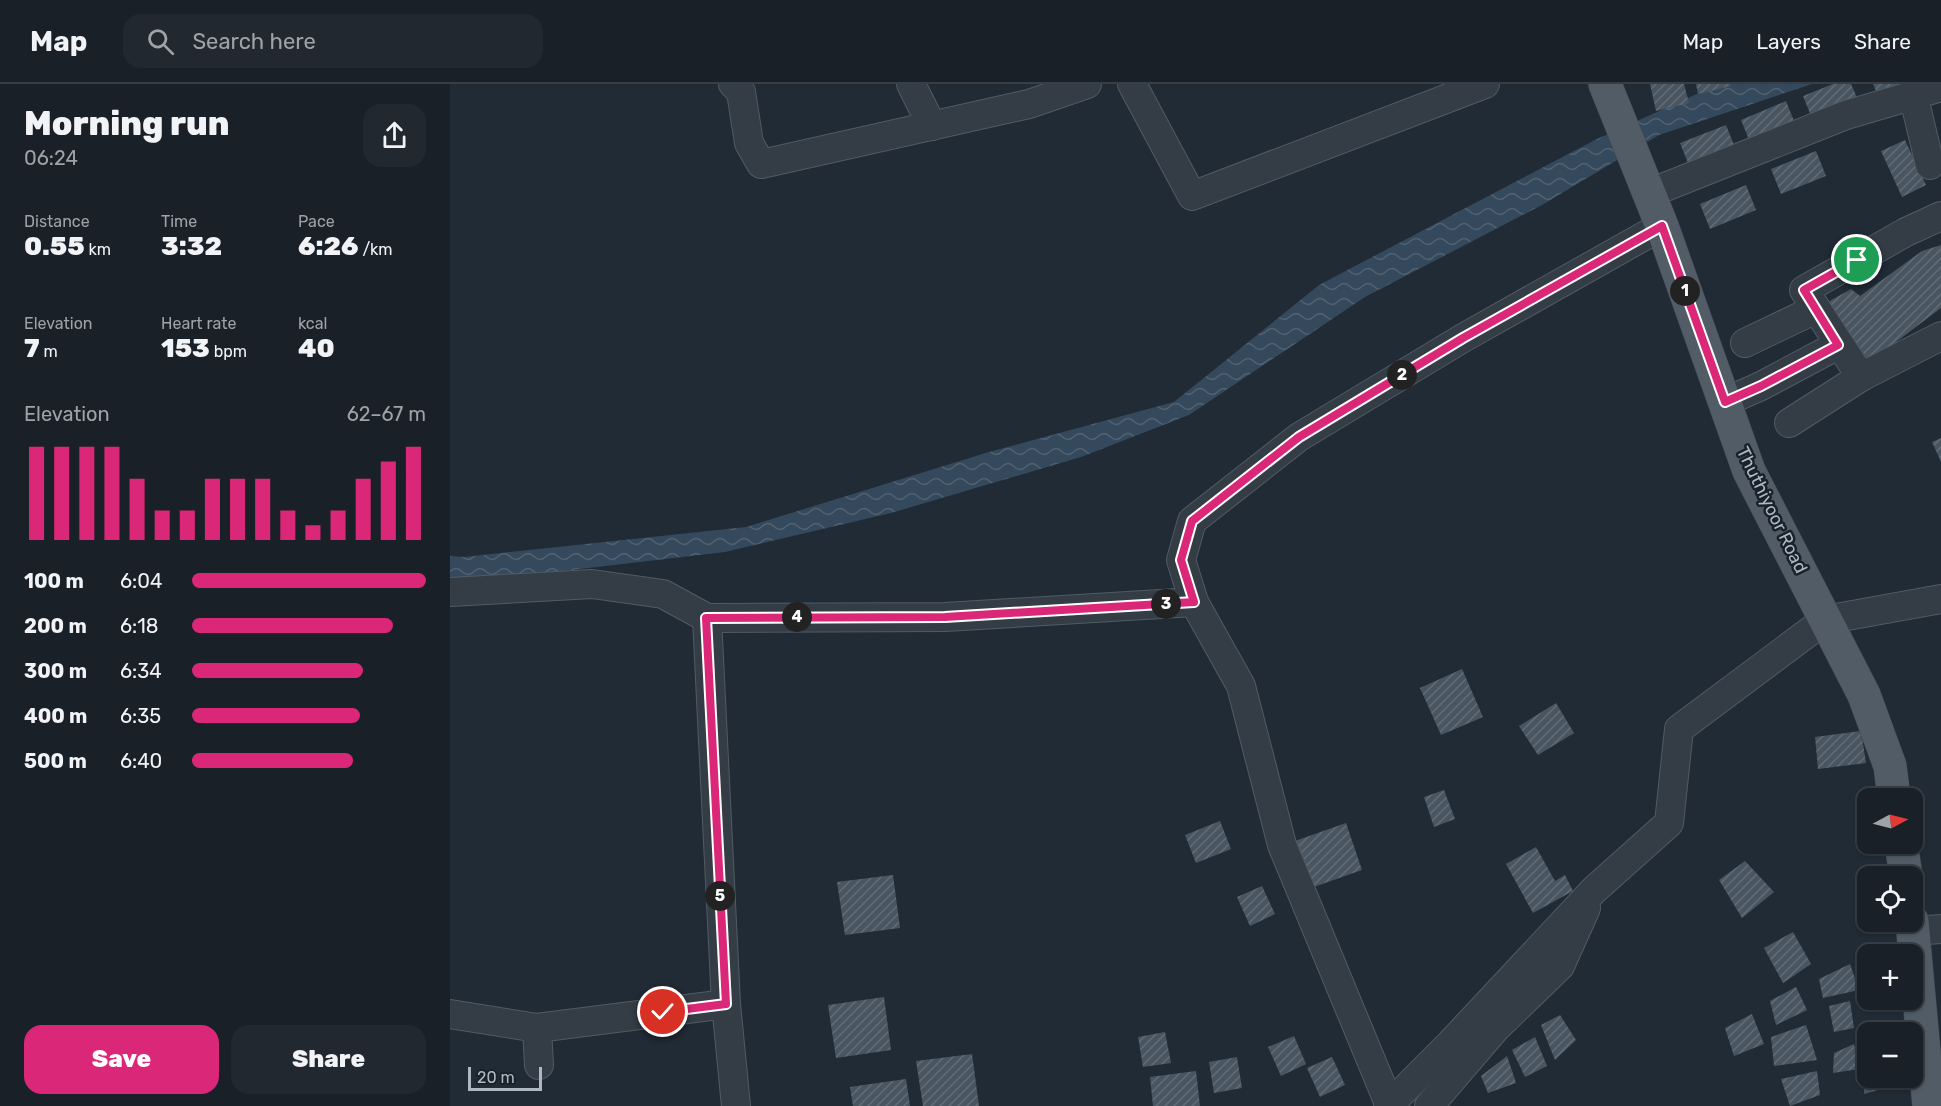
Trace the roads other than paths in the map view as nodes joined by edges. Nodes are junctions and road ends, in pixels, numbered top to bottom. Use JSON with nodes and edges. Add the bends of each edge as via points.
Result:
{"nodes":[{"id":1,"x":733,"y":84,"type":"edge"},
{"id":2,"x":911,"y":84,"type":"edge"},
{"id":3,"x":1087,"y":84,"type":"edge"},
{"id":4,"x":1132,"y":84,"type":"edge"},
{"id":5,"x":1485,"y":84,"type":"edge"},
{"id":6,"x":1941,"y":87,"type":"edge"},
{"id":7,"x":1913,"y":94,"type":"junction"},
{"id":8,"x":1610,"y":97,"type":"edge"},
{"id":9,"x":932,"y":126,"type":"junction"},
{"id":10,"x":1930,"y":165,"type":"dead end"},
{"id":11,"x":1646,"y":183,"type":"junction"},
{"id":12,"x":1941,"y":216,"type":"edge"},
{"id":13,"x":1662,"y":226,"type":"junction"},
{"id":14,"x":1816,"y":309,"type":"junction"},
{"id":15,"x":1941,"y":336,"type":"edge"},
{"id":16,"x":1745,"y":343,"type":"dead end"},
{"id":17,"x":1838,"y":345,"type":"junction"},
{"id":18,"x":1861,"y":377,"type":"junction"},
{"id":19,"x":1725,"y":402,"type":"junction"},
{"id":20,"x":1789,"y":423,"type":"dead end"},
{"id":21,"x":450,"y":591,"type":"edge"},
{"id":22,"x":1941,"y":599,"type":"edge"},
{"id":23,"x":1194,"y":602,"type":"junction"},
{"id":24,"x":706,"y":618,"type":"junction"},
{"id":25,"x":1826,"y":620,"type":"junction"},
{"id":26,"x":1893,"y":788,"type":"edge"},
{"id":27,"x":1594,"y":890,"type":"junction"},
{"id":28,"x":1922,"y":932,"type":"edge"},
{"id":29,"x":726,"y":1004,"type":"junction"},
{"id":30,"x":450,"y":1014,"type":"edge"},
{"id":31,"x":537,"y":1028,"type":"junction"},
{"id":32,"x":539,"y":1065,"type":"dead end"},
{"id":33,"x":1389,"y":1105,"type":"edge"},
{"id":34,"x":736,"y":1106,"type":"edge"},
{"id":35,"x":1430,"y":1106,"type":"edge"},
{"id":36,"x":1929,"y":1106,"type":"edge"}],
"edges":[{"from":1,"to":9,"type":"street","via":[[741,92],[749,143],[760,164]]},
{"from":2,"to":9,"type":"street"},
{"from":3,"to":9,"type":"street","via":[[1029,105]]},
{"from":4,"to":5,"type":"street","via":[[1192,196]]},
{"from":6,"to":7,"type":"street"},
{"from":7,"to":10,"type":"street"},
{"from":7,"to":11,"type":"street"},
{"from":8,"to":11,"type":"main road","name":"Thuthiyoor Road"},
{"from":11,"to":13,"type":"main road","name":"Thuthiyoor Road"},
{"from":12,"to":14,"type":"street","via":[[1804,290]]},
{"from":13,"to":19,"type":"main road","name":"Thuthiyoor Road"},
{"from":13,"to":23,"type":"street","via":[[1463,338],[1299,437],[1192,521],[1181,560]]},
{"from":14,"to":16,"type":"street"},
{"from":14,"to":17,"type":"street"},
{"from":15,"to":18,"type":"street"},
{"from":17,"to":18,"type":"street"},
{"from":17,"to":19,"type":"street"},
{"from":18,"to":20,"type":"street"},
{"from":19,"to":25,"type":"main road","name":"Thuthiyoor Road","via":[[1749,471]]},
{"from":21,"to":24,"type":"street","via":[[592,584],[663,594]]},
{"from":22,"to":25,"type":"street"},
{"from":23,"to":24,"type":"street","via":[[945,617]]},
{"from":23,"to":33,"type":"street","via":[[1241,686],[1282,845]]},
{"from":24,"to":29,"type":"street"},
{"from":25,"to":26,"type":"main road","name":"Thuthiyoor Road","via":[[1864,695],[1890,766]]},
{"from":25,"to":27,"type":"street","via":[[1679,729],[1669,823]]},
{"from":27,"to":33,"type":"street"},
{"from":27,"to":35,"type":"street","via":[[1560,966],[1496,1028]]},
{"from":28,"to":36,"type":"main road"},
{"from":29,"to":31,"type":"street"},
{"from":29,"to":34,"type":"street"},
{"from":30,"to":31,"type":"street"},
{"from":31,"to":32,"type":"street"}]}
